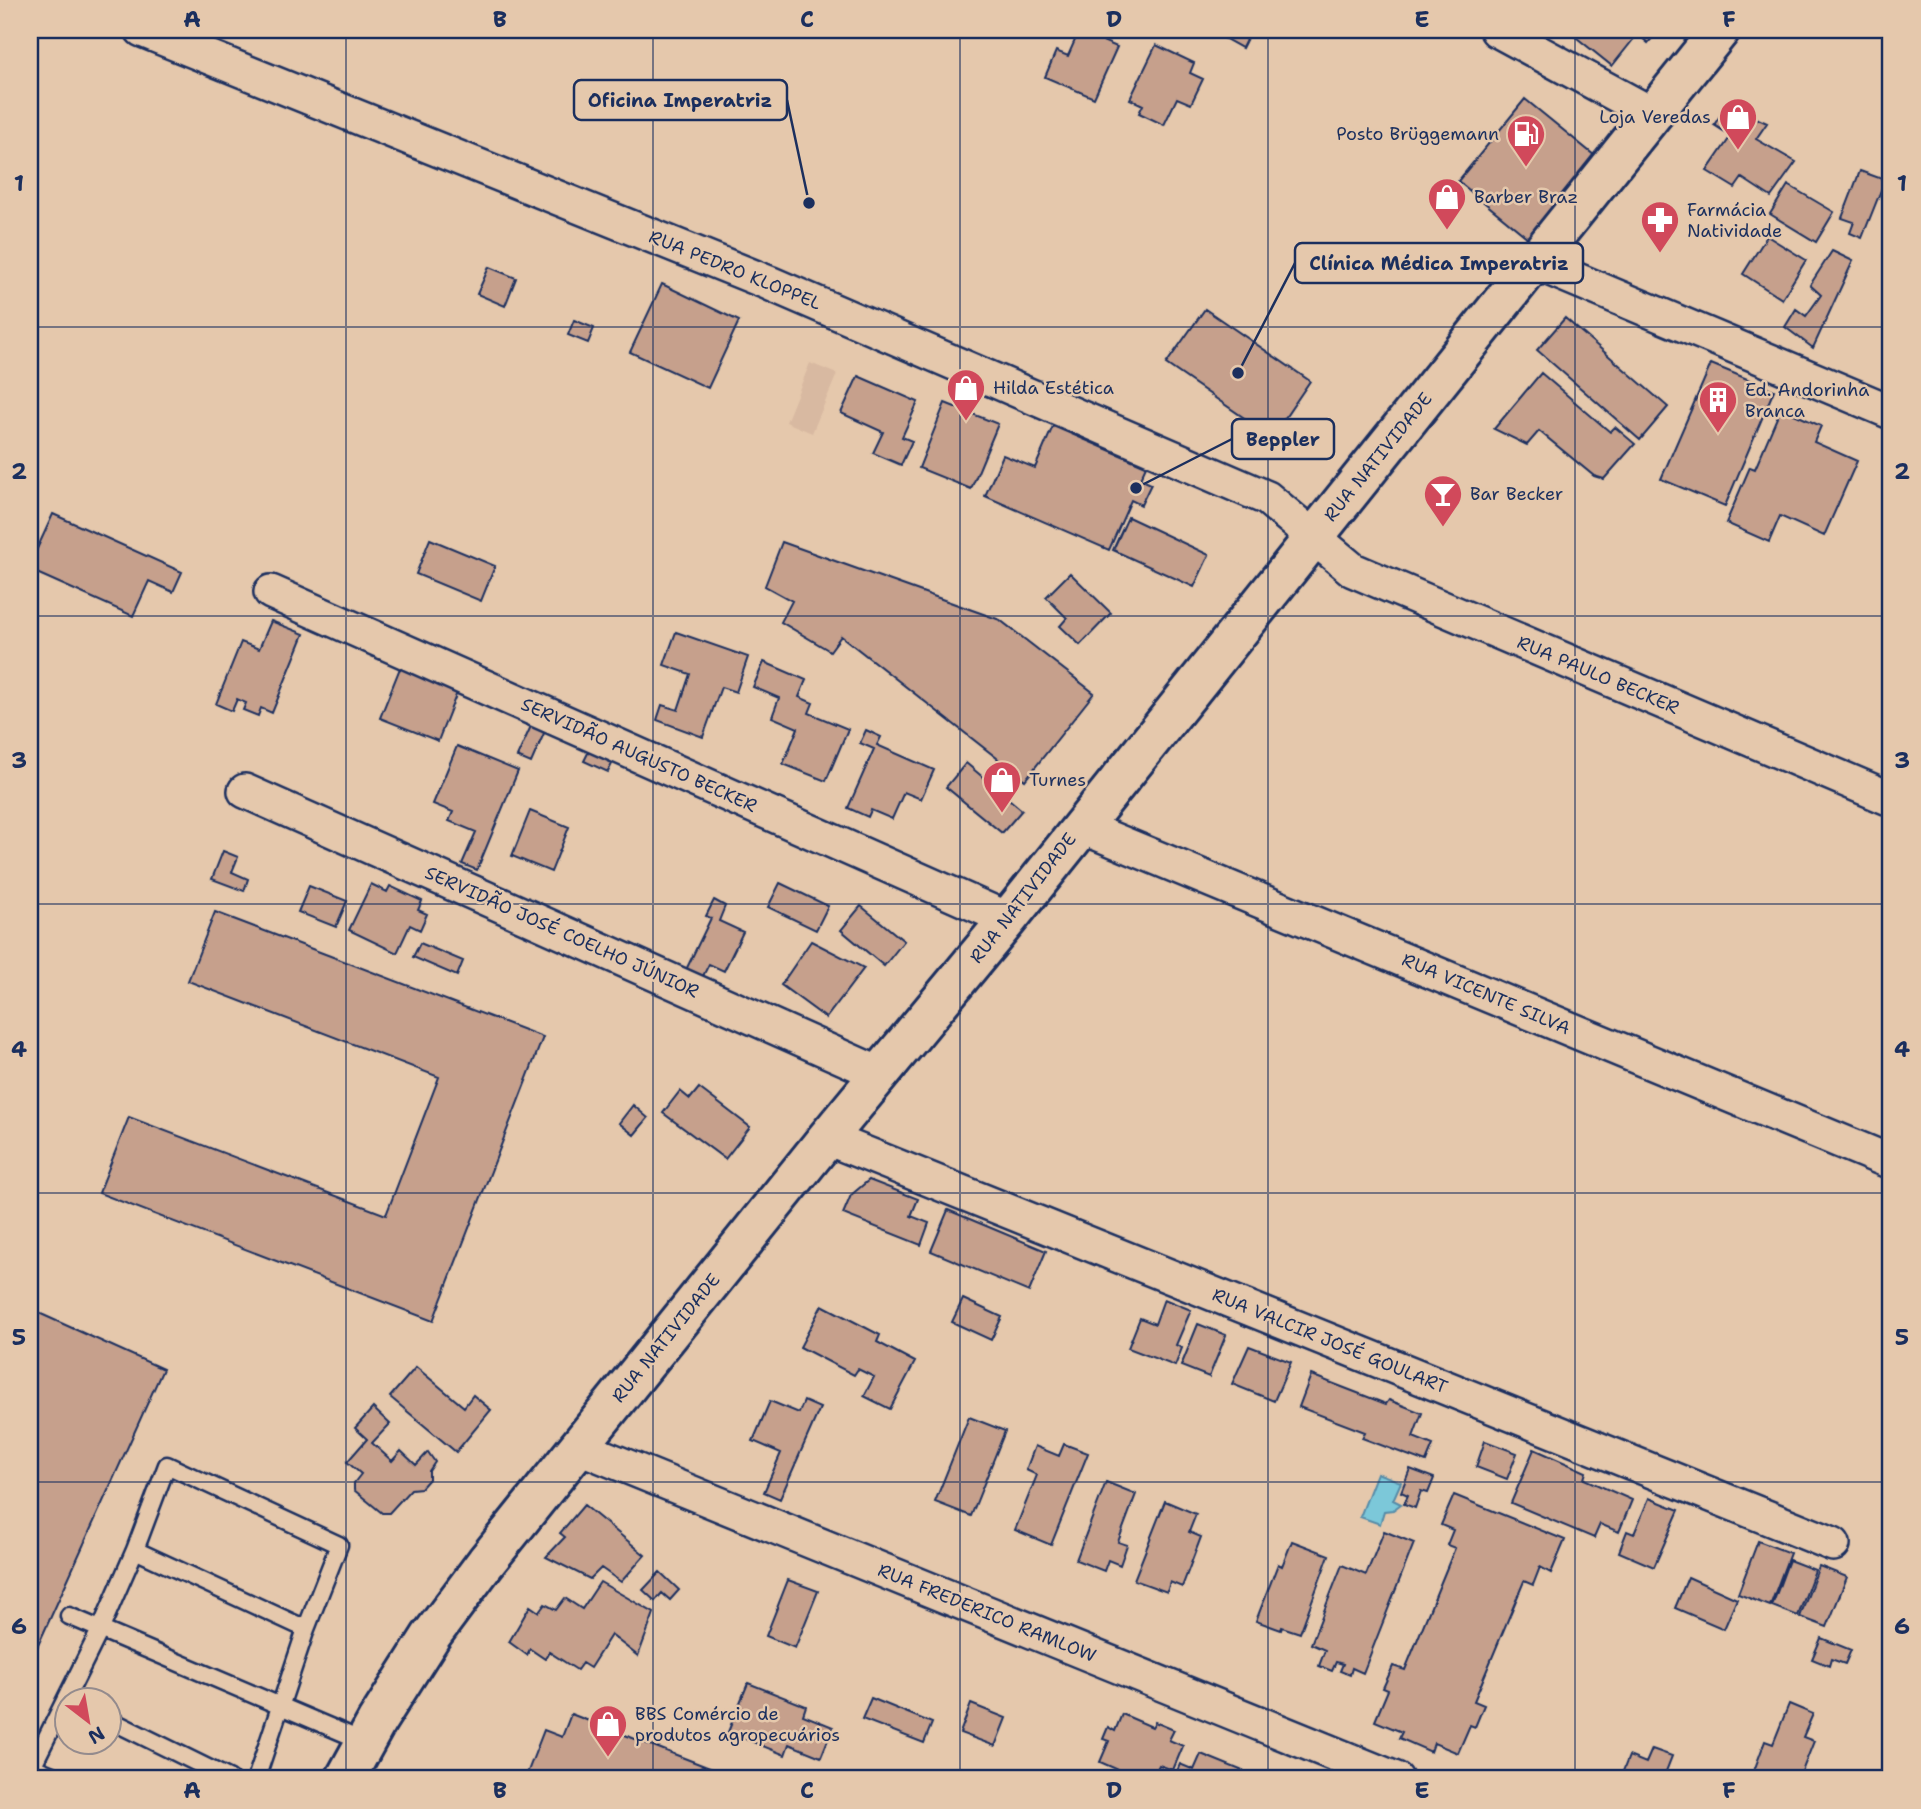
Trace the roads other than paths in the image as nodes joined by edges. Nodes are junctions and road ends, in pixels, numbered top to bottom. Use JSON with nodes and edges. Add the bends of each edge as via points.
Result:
{"nodes":[{"id":1,"x":142,"y":30,"type":"edge"},
{"id":2,"x":1497,"y":30,"type":"edge"},
{"id":3,"x":1720,"y":30,"type":"edge"},
{"id":4,"x":1652,"y":114,"type":"junction"},
{"id":5,"x":1534,"y":262,"type":"junction"},
{"id":6,"x":1891,"y":412,"type":"edge"},
{"id":7,"x":1314,"y":537,"type":"junction"},
{"id":8,"x":271,"y":592,"type":"dead end"},
{"id":9,"x":245,"y":790,"type":"dead end"},
{"id":10,"x":1891,"y":799,"type":"edge"},
{"id":11,"x":1080,"y":826,"type":"junction"},
{"id":12,"x":1007,"y":919,"type":"junction"},
{"id":13,"x":880,"y":1074,"type":"junction"},
{"id":14,"x":827,"y":1138,"type":"junction"},
{"id":15,"x":1891,"y":1162,"type":"edge"},
{"id":16,"x":579,"y":1447,"type":"junction"},
{"id":17,"x":1833,"y":1544,"type":"dead end"},
{"id":18,"x":135,"y":1550,"type":"junction"},
{"id":19,"x":69,"y":1616,"type":"dead end"},
{"id":20,"x":101,"y":1628,"type":"junction"},
{"id":21,"x":306,"y":1629,"type":"junction"},
{"id":22,"x":74,"y":1686,"type":"edge"},
{"id":23,"x":281,"y":1706,"type":"junction"},
{"id":24,"x":122,"y":1726,"type":"edge"},
{"id":25,"x":52,"y":1728,"type":"edge"},
{"id":26,"x":365,"y":1742,"type":"junction"},
{"id":27,"x":31,"y":1766,"type":"edge"},
{"id":28,"x":62,"y":1779,"type":"edge"},
{"id":29,"x":230,"y":1779,"type":"edge"},
{"id":30,"x":256,"y":1779,"type":"edge"},
{"id":31,"x":345,"y":1779,"type":"edge"},
{"id":32,"x":1396,"y":1779,"type":"edge"}],
"edges":[{"from":1,"to":7,"type":"street","name":"RUA PEDRO KLOPPEL","via":[[769,282],[1266,498]]},
{"from":2,"to":4,"type":"street"},
{"from":3,"to":4,"type":"main road","name":"RUA NATIVIDADE"},
{"from":4,"to":5,"type":"main road","name":"RUA NATIVIDADE"},
{"from":5,"to":6,"type":"street"},
{"from":5,"to":7,"type":"main road","name":"RUA NATIVIDADE"},
{"from":7,"to":10,"type":"street","name":"RUA PAULO BECKER","via":[[1353,570]]},
{"from":7,"to":11,"type":"main road","name":"RUA NATIVIDADE"},
{"from":8,"to":12,"type":"street","name":"SERVIDÃO AUGUSTO BECKER"},
{"from":9,"to":13,"type":"street","name":"SERVIDÃO JOSÉ COELHO JÚNIOR"},
{"from":11,"to":12,"type":"main road","name":"RUA NATIVIDADE"},
{"from":11,"to":15,"type":"street","name":"RUA VICENTE SILVA"},
{"from":12,"to":13,"type":"main road","name":"RUA NATIVIDADE"},
{"from":13,"to":14,"type":"main road","name":"RUA NATIVIDADE"},
{"from":14,"to":16,"type":"main road","name":"RUA NATIVIDADE"},
{"from":14,"to":17,"type":"street","name":"RUA VALCIR JOSÉ GOULART"},
{"from":16,"to":26,"type":"main road","name":"RUA NATIVIDADE","via":[[431,1636]]},
{"from":16,"to":32,"type":"street","name":"RUA FREDERICO RAMLOW"},
{"from":18,"to":20,"type":"lane"},
{"from":18,"to":21,"type":"lane"},
{"from":18,"to":21,"type":"lane","via":[[167,1465],[339,1545]]},
{"from":19,"to":20,"type":"lane"},
{"from":20,"to":22,"type":"lane"},
{"from":20,"to":23,"type":"lane"},
{"from":21,"to":23,"type":"lane"},
{"from":23,"to":26,"type":"lane"},
{"from":23,"to":30,"type":"lane"},
{"from":24,"to":29,"type":"lane"},
{"from":25,"to":27,"type":"lane"},
{"from":26,"to":31,"type":"main road","name":"RUA NATIVIDADE"},
{"from":27,"to":28,"type":"lane"}]}
